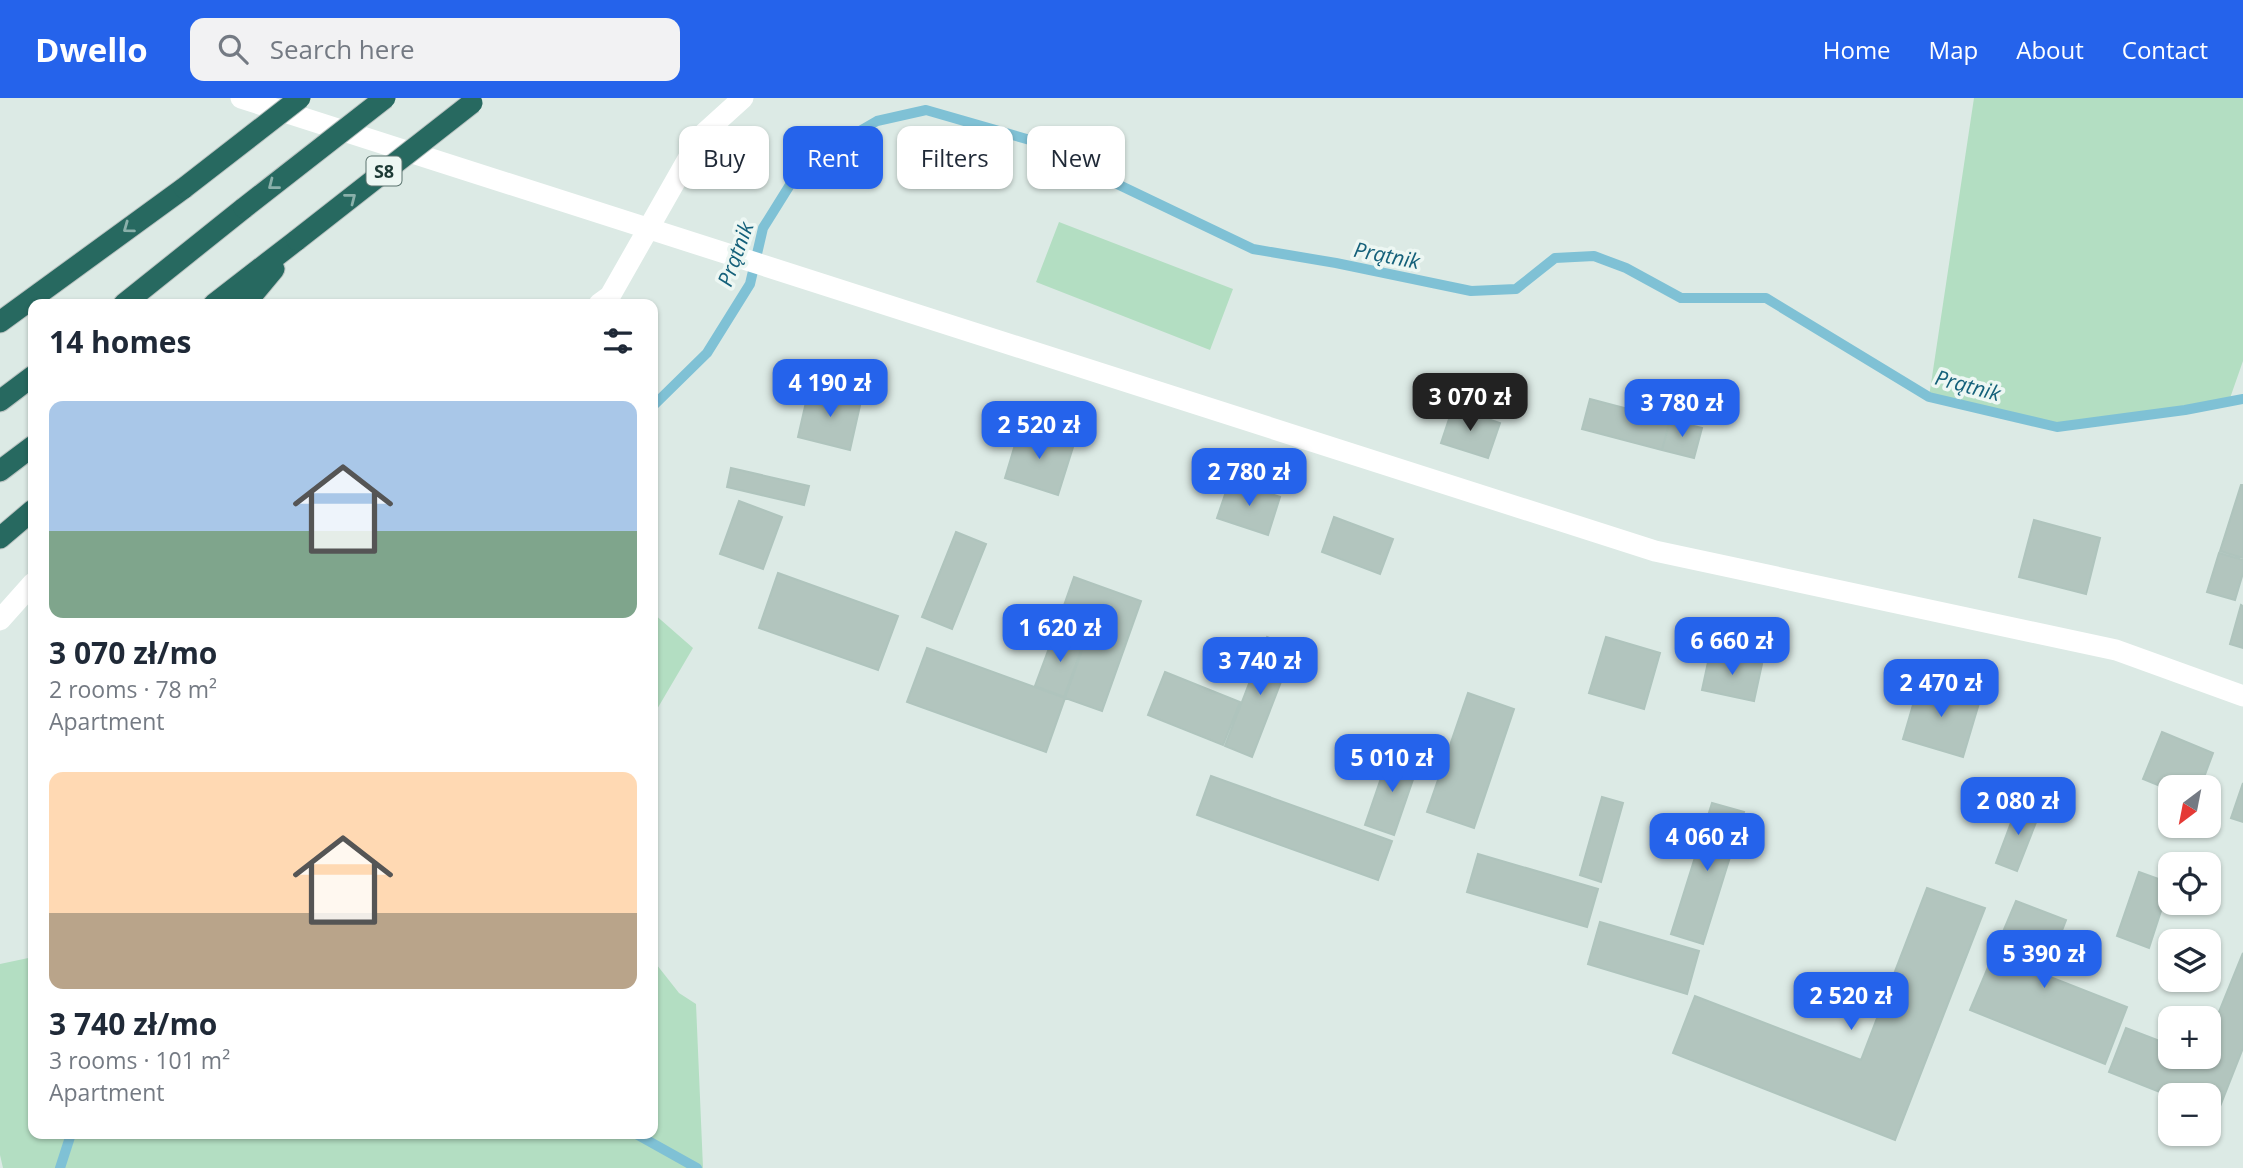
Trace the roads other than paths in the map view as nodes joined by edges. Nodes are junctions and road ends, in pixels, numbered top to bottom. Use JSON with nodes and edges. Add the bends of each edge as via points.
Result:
{"nodes":[{"id":1,"x":241,"y":98,"type":"edge"},
{"id":2,"x":300,"y":98,"type":"edge"},
{"id":3,"x":385,"y":98,"type":"edge"},
{"id":4,"x":743,"y":98,"type":"edge"},
{"id":5,"x":475,"y":101,"type":"edge"},
{"id":6,"x":646,"y":229,"type":"junction"},
{"id":7,"x":297,"y":240,"type":"junction"},
{"id":8,"x":30,"y":299,"type":"edge"},
{"id":9,"x":130,"y":299,"type":"edge"},
{"id":10,"x":220,"y":299,"type":"edge"},
{"id":11,"x":249,"y":299,"type":"edge"},
{"id":12,"x":606,"y":299,"type":"edge"},
{"id":13,"x":28,"y":300,"type":"edge"},
{"id":14,"x":0,"y":322,"type":"edge"},
{"id":15,"x":28,"y":380,"type":"edge"},
{"id":16,"x":0,"y":401,"type":"edge"},
{"id":17,"x":28,"y":450,"type":"edge"},
{"id":18,"x":0,"y":471,"type":"edge"},
{"id":19,"x":28,"y":514,"type":"edge"},
{"id":20,"x":0,"y":538,"type":"edge"},
{"id":21,"x":28,"y":589,"type":"edge"},
{"id":22,"x":0,"y":620,"type":"edge"},
{"id":23,"x":2243,"y":696,"type":"edge"}],
"edges":[{"from":1,"to":6,"type":"street"},
{"from":2,"to":8,"type":"highway","one_way":true,"bridge":true},
{"from":3,"to":9,"type":"highway","one_way":true,"bridge":true},
{"from":4,"to":6,"type":"street","via":[[701,136]]},
{"from":7,"to":5,"type":"highway","number":"S8","one_way":true,"bridge":true},
{"from":6,"to":12,"type":"street"},
{"from":6,"to":23,"type":"street","via":[[1655,551],[2116,650]]},
{"from":7,"to":10,"type":"highway","number":"S8"},
{"from":7,"to":11,"type":"highway"},
{"from":13,"to":14,"type":"highway","one_way":true,"bridge":true},
{"from":15,"to":16,"type":"highway"},
{"from":17,"to":18,"type":"highway"},
{"from":19,"to":20,"type":"highway"},
{"from":21,"to":22,"type":"street"}]}
